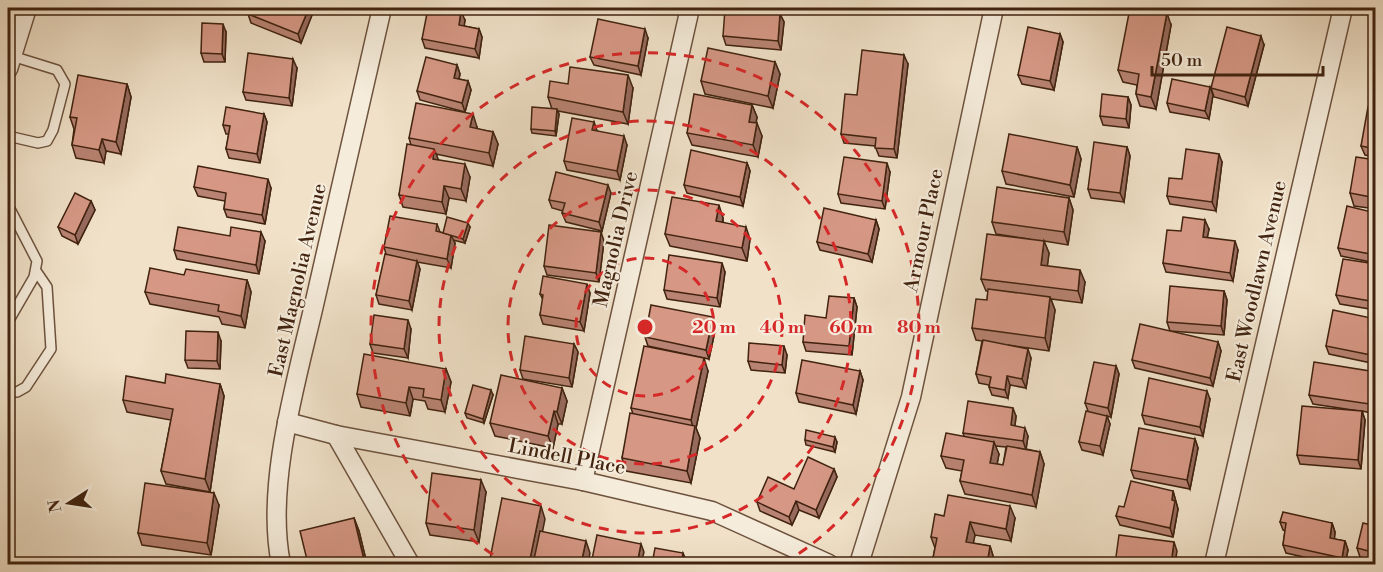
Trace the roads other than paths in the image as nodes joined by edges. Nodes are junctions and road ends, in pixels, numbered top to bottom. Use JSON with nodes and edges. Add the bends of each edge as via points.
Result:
{"nodes":[{"id":1,"x":27,"y":8,"type":"edge"},
{"id":2,"x":382,"y":8,"type":"edge"},
{"id":3,"x":690,"y":8,"type":"edge"},
{"id":4,"x":994,"y":8,"type":"edge"},
{"id":5,"x":1343,"y":8,"type":"edge"},
{"id":6,"x":10,"y":63,"type":"edge"},
{"id":7,"x":8,"y":136,"type":"edge"},
{"id":8,"x":8,"y":205,"type":"edge"},
{"id":9,"x":36,"y":271,"type":"junction"},
{"id":10,"x":8,"y":322,"type":"edge"},
{"id":11,"x":8,"y":392,"type":"edge"},
{"id":12,"x":288,"y":422,"type":"junction"},
{"id":13,"x":336,"y":435,"type":"junction"},
{"id":14,"x":583,"y":481,"type":"junction"},
{"id":15,"x":281,"y":564,"type":"edge"},
{"id":16,"x":410,"y":564,"type":"edge"},
{"id":17,"x":829,"y":564,"type":"edge"},
{"id":18,"x":859,"y":564,"type":"edge"},
{"id":19,"x":1214,"y":564,"type":"edge"}],
"edges":[{"from":1,"to":6,"type":"street"},
{"from":2,"to":12,"type":"street","name":"East Magnolia Avenue"},
{"from":3,"to":14,"type":"street","name":"Magnolia Drive"},
{"from":4,"to":18,"type":"street","name":"Armour Place","via":[[911,397]]},
{"from":5,"to":19,"type":"street","name":"East Woodlawn Avenue"},
{"from":6,"to":7,"type":"lane","via":[[57,70],[65,84],[47,141],[38,143]]},
{"from":8,"to":9,"type":"lane","via":[[37,261]]},
{"from":9,"to":10,"type":"lane"},
{"from":9,"to":11,"type":"lane","via":[[47,287],[51,349],[26,387]]},
{"from":12,"to":13,"type":"street","name":"Lindell Place"},
{"from":12,"to":15,"type":"street","name":"East Magnolia Avenue","via":[[277,498]]},
{"from":13,"to":14,"type":"street","name":"Lindell Place"},
{"from":13,"to":16,"type":"street"},
{"from":14,"to":17,"type":"street","name":"Lindell Place","via":[[712,511]]}]}
